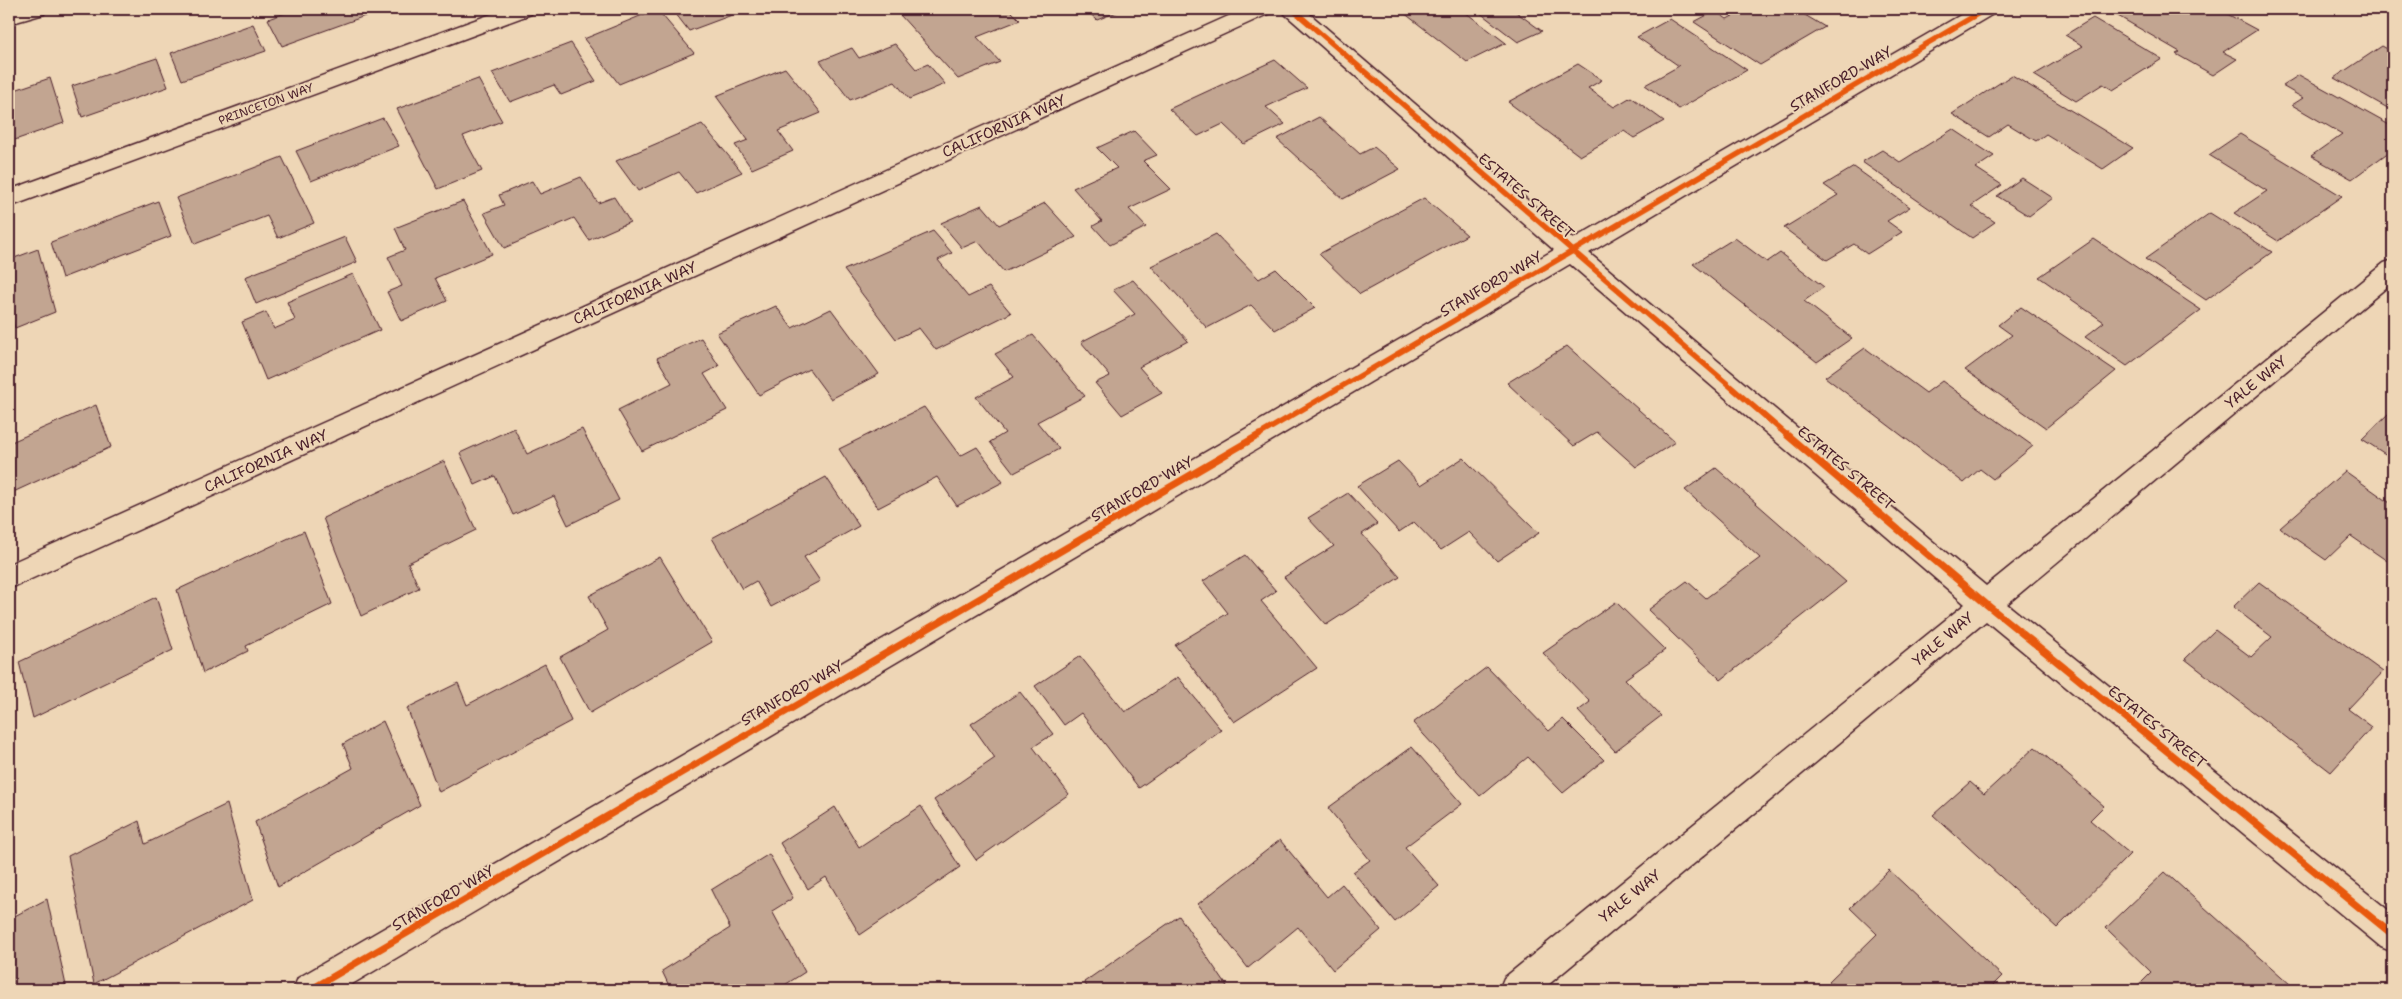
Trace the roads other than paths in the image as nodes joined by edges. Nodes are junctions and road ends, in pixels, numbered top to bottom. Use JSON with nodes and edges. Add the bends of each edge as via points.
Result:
{"nodes":[{"id":1,"x":37,"y":9,"type":"edge"},
{"id":2,"x":524,"y":9,"type":"edge"},
{"id":3,"x":1261,"y":9,"type":"edge"},
{"id":4,"x":1292,"y":9,"type":"edge"},
{"id":5,"x":1986,"y":9,"type":"edge"},
{"id":6,"x":9,"y":18,"type":"edge"},
{"id":7,"x":9,"y":199,"type":"edge"},
{"id":8,"x":1571,"y":252,"type":"junction"},
{"id":9,"x":2393,"y":269,"type":"edge"},
{"id":10,"x":9,"y":578,"type":"edge"},
{"id":11,"x":1986,"y":604,"type":"junction"},
{"id":12,"x":2393,"y":935,"type":"edge"},
{"id":13,"x":310,"y":990,"type":"edge"},
{"id":14,"x":1516,"y":990,"type":"edge"}],
"edges":[{"from":1,"to":6,"type":"street"},
{"from":2,"to":7,"type":"street","name":"PRINCETON WAY"},
{"from":3,"to":10,"type":"street","name":"CALIFORNIA WAY"},
{"from":4,"to":8,"type":"street","name":"ESTATES STREET"},
{"from":5,"to":8,"type":"street","name":"STANFORD WAY"},
{"from":8,"to":11,"type":"street","name":"ESTATES STREET"},
{"from":8,"to":13,"type":"street","name":"STANFORD WAY"},
{"from":9,"to":11,"type":"street","name":"YALE WAY"},
{"from":11,"to":12,"type":"street","name":"ESTATES STREET"},
{"from":11,"to":14,"type":"street","name":"YALE WAY"}]}
